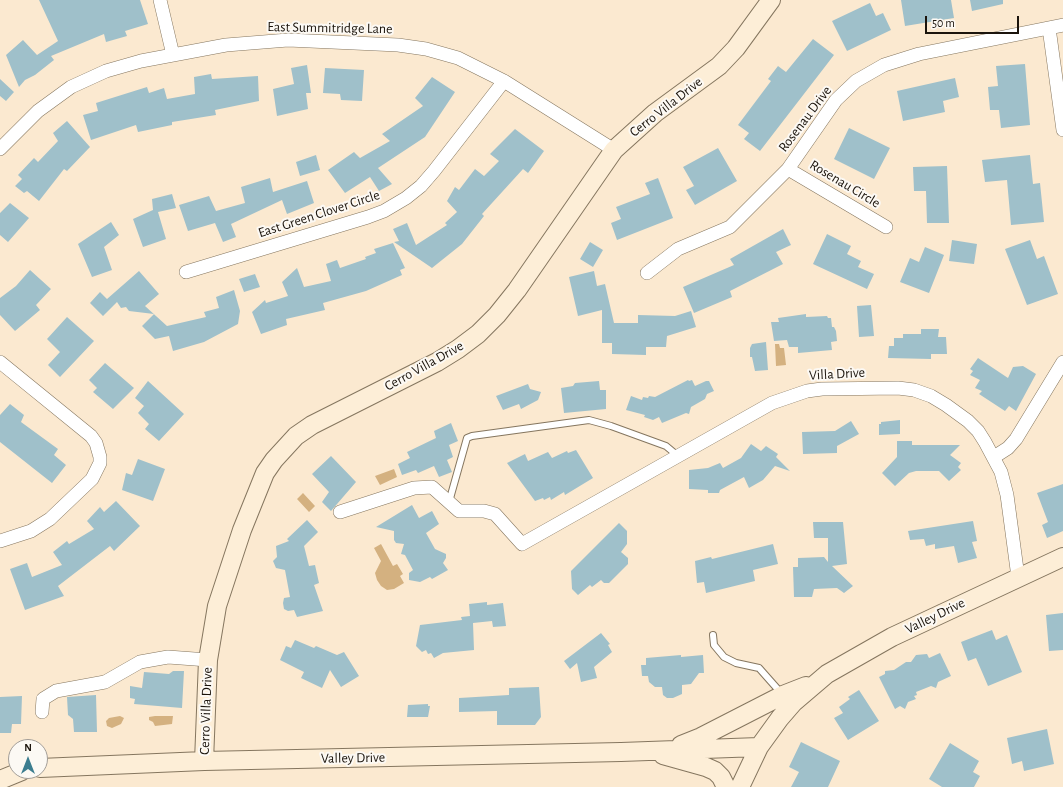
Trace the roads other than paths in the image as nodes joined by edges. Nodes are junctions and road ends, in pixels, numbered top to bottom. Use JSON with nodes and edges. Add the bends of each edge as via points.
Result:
{"nodes":[{"id":1,"x":160,"y":0,"type":"edge"},
{"id":2,"x":771,"y":0,"type":"edge"},
{"id":3,"x":1063,"y":25,"type":"edge"},
{"id":4,"x":1049,"y":28,"type":"junction"},
{"id":5,"x":173,"y":55,"type":"junction"},
{"id":6,"x":504,"y":81,"type":"junction"},
{"id":7,"x":1063,"y":130,"type":"edge"},
{"id":8,"x":0,"y":149,"type":"edge"},
{"id":9,"x":614,"y":150,"type":"junction"},
{"id":10,"x":788,"y":169,"type":"junction"},
{"id":11,"x":886,"y":227,"type":"dead end"},
{"id":12,"x":186,"y":272,"type":"dead end"},
{"id":13,"x":647,"y":272,"type":"dead end"},
{"id":14,"x":0,"y":362,"type":"edge"},
{"id":15,"x":1063,"y":362,"type":"edge"},
{"id":16,"x":678,"y":456,"type":"junction"},
{"id":17,"x":994,"y":457,"type":"junction"},
{"id":18,"x":449,"y":502,"type":"junction"},
{"id":19,"x":340,"y":512,"type":"dead end"},
{"id":20,"x":0,"y":541,"type":"edge"},
{"id":21,"x":1063,"y":557,"type":"edge"},
{"id":22,"x":1018,"y":577,"type":"junction"},
{"id":23,"x":713,"y":636,"type":"dead end"},
{"id":24,"x":208,"y":660,"type":"junction"},
{"id":25,"x":812,"y":684,"type":"junction"},
{"id":26,"x":783,"y":695,"type":"junction"},
{"id":27,"x":42,"y":712,"type":"dead end"},
{"id":28,"x":759,"y":746,"type":"junction"},
{"id":29,"x":658,"y":750,"type":"junction"},
{"id":30,"x":204,"y":761,"type":"junction"},
{"id":31,"x":48,"y":768,"type":"edge"},
{"id":32,"x":726,"y":787,"type":"edge"},
{"id":33,"x":740,"y":787,"type":"edge"}],
"edges":[{"from":1,"to":5,"type":"street"},
{"from":2,"to":9,"type":"street","name":"Cerro Villa Drive","via":[[736,48],[719,66],[655,113]]},
{"from":3,"to":4,"type":"street","name":"Rosenau Drive"},
{"from":4,"to":7,"type":"street"},
{"from":4,"to":10,"type":"street","name":"Rosenau Drive","via":[[919,54],[884,65],[856,81],[836,100]]},
{"from":5,"to":6,"type":"street","name":"East Summitridge Lane","via":[[226,45],[288,40],[398,45],[426,49],[458,58]]},
{"from":5,"to":8,"type":"street","name":"East Summitridge Lane","via":[[106,70],[71,87],[38,111]]},
{"from":6,"to":9,"type":"street","name":"East Summitridge Lane"},
{"from":6,"to":12,"type":"street","name":"East Green Clover Circle","via":[[434,171],[406,198],[368,217]]},
{"from":9,"to":24,"type":"street","name":"Cerro Villa Drive","via":[[517,290],[478,334],[437,362],[312,425],[296,436],[274,460],[265,473],[221,590]]},
{"from":10,"to":11,"type":"street","name":"Rosenau Circle"},
{"from":10,"to":13,"type":"street","name":"Rosenau Drive","via":[[730,227],[678,249]]},
{"from":14,"to":20,"type":"street","via":[[91,436],[100,457],[100,463],[92,479],[50,519],[31,531]]},
{"from":15,"to":17,"type":"street","via":[[1016,439]]},
{"from":16,"to":17,"type":"street","name":"Villa Drive","via":[[772,403],[807,390],[840,387],[898,388],[931,396],[968,421],[978,431]]},
{"from":16,"to":18,"type":"street","name":"Villa Drive","via":[[522,544],[495,514],[484,511],[459,511]]},
{"from":16,"to":18,"type":"lane","via":[[666,446],[590,420],[476,435],[467,438]]},
{"from":17,"to":22,"type":"street","name":"Villa Drive","via":[[1008,495]]},
{"from":18,"to":19,"type":"street","via":[[432,487],[425,486]]},
{"from":21,"to":22,"type":"street","name":"Valley Drive"},
{"from":22,"to":25,"type":"street","name":"Valley Drive","via":[[871,648]]},
{"from":23,"to":26,"type":"lane","via":[[714,645],[724,658],[759,668]]},
{"from":24,"to":27,"type":"street","name":"Cerro Villa Drive","via":[[168,657],[140,662],[105,682],[56,691],[43,699]]},
{"from":24,"to":30,"type":"street","name":"Cerro Villa Drive"},
{"from":25,"to":26,"type":"street","name":"Valley Drive"},
{"from":25,"to":28,"type":"street","name":"Valley Drive","via":[[793,703]]},
{"from":26,"to":29,"type":"street","name":"Valley Drive","via":[[701,737]]},
{"from":28,"to":29,"type":"street","name":"Valley Drive"},
{"from":28,"to":33,"type":"street"},
{"from":29,"to":30,"type":"street","name":"Valley Drive"},
{"from":29,"to":32,"type":"street","via":[[706,767],[721,777]]},
{"from":30,"to":31,"type":"street","name":"Valley Drive"}]}
